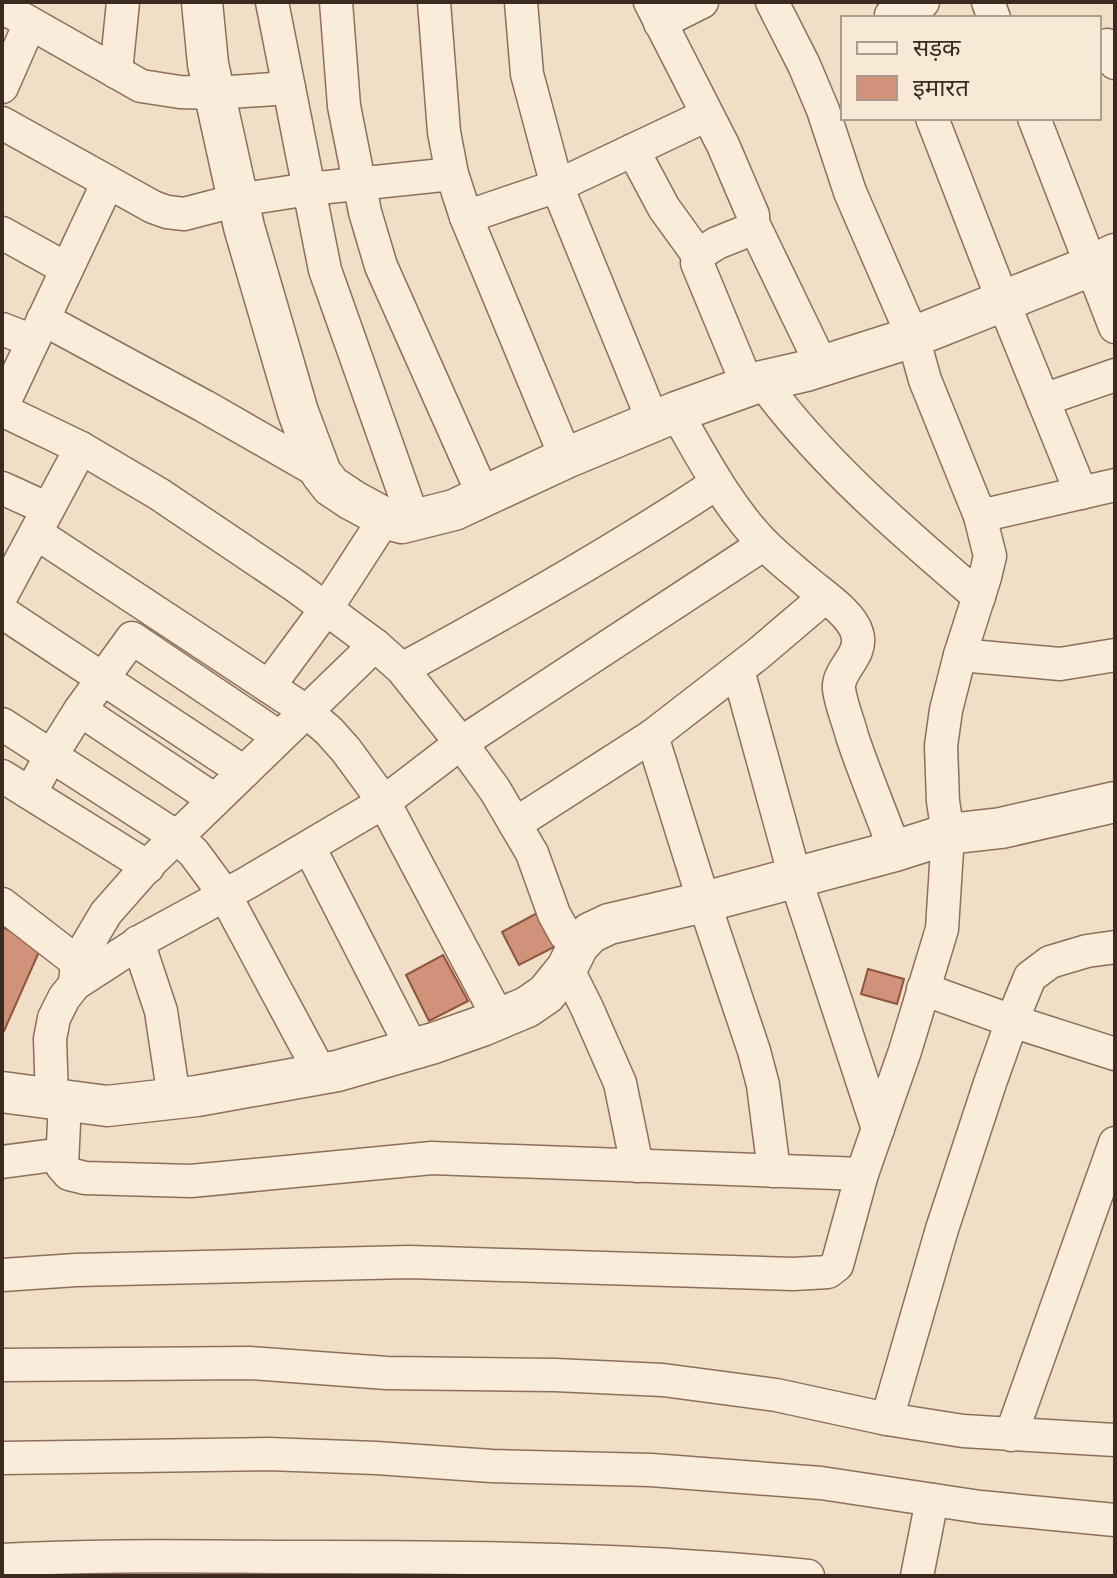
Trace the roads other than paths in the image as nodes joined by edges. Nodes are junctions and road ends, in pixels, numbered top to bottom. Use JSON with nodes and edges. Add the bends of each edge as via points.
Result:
{"nodes":[{"id":1,"x":123,"y":2,"type":"edge"},
{"id":2,"x":202,"y":2,"type":"edge"},
{"id":3,"x":272,"y":2,"type":"edge"},
{"id":4,"x":336,"y":2,"type":"edge"},
{"id":5,"x":434,"y":2,"type":"edge"},
{"id":6,"x":521,"y":2,"type":"edge"},
{"id":7,"x":702,"y":2,"type":"edge"},
{"id":8,"x":772,"y":2,"type":"edge"},
{"id":9,"x":923,"y":2,"type":"edge"},
{"id":10,"x":2,"y":7,"type":"edge"},
{"id":11,"x":890,"y":12,"type":"edge"},
{"id":12,"x":655,"y":13,"type":"edge"},
{"id":13,"x":30,"y":23,"type":"junction"},
{"id":14,"x":116,"y":72,"type":"junction"},
{"id":15,"x":2,"y":87,"type":"edge"},
{"id":16,"x":343,"y":91,"type":"junction"},
{"id":17,"x":215,"y":93,"type":"junction"},
{"id":18,"x":290,"y":94,"type":"junction"},
{"id":19,"x":707,"y":115,"type":"junction"},
{"id":20,"x":933,"y":120,"type":"edge"},
{"id":21,"x":1035,"y":120,"type":"edge"},
{"id":22,"x":2,"y":123,"type":"edge"},
{"id":23,"x":633,"y":150,"type":"junction"},
{"id":24,"x":452,"y":174,"type":"junction"},
{"id":25,"x":108,"y":182,"type":"junction"},
{"id":26,"x":360,"y":183,"type":"junction"},
{"id":27,"x":557,"y":186,"type":"junction"},
{"id":28,"x":309,"y":189,"type":"junction"},
{"id":29,"x":238,"y":200,"type":"junction"},
{"id":30,"x":466,"y":217,"type":"junction"},
{"id":31,"x":753,"y":223,"type":"junction"},
{"id":32,"x":2,"y":233,"type":"edge"},
{"id":33,"x":698,"y":255,"type":"junction"},
{"id":34,"x":1103,"y":260,"type":"edge"},
{"id":35,"x":67,"y":269,"type":"junction"},
{"id":36,"x":1003,"y":301,"type":"junction"},
{"id":37,"x":1115,"y":327,"type":"edge"},
{"id":38,"x":2,"y":329,"type":"edge"},
{"id":39,"x":38,"y":330,"type":"junction"},
{"id":40,"x":913,"y":337,"type":"junction"},
{"id":41,"x":822,"y":366,"type":"junction"},
{"id":42,"x":1115,"y":375,"type":"edge"},
{"id":43,"x":755,"y":383,"type":"junction"},
{"id":44,"x":1043,"y":400,"type":"junction"},
{"id":45,"x":2,"y":408,"type":"edge"},
{"id":46,"x":665,"y":416,"type":"junction"},
{"id":47,"x":81,"y":448,"type":"junction"},
{"id":48,"x":566,"y":458,"type":"junction"},
{"id":49,"x":321,"y":473,"type":"junction"},
{"id":50,"x":717,"y":483,"type":"junction"},
{"id":51,"x":1115,"y":485,"type":"edge"},
{"id":52,"x":2,"y":488,"type":"edge"},
{"id":53,"x":1081,"y":493,"type":"junction"},
{"id":54,"x":484,"y":497,"type":"junction"},
{"id":55,"x":980,"y":516,"type":"junction"},
{"id":56,"x":399,"y":519,"type":"junction"},
{"id":57,"x":42,"y":521,"type":"junction"},
{"id":58,"x":764,"y":544,"type":"junction"},
{"id":59,"x":5,"y":583,"type":"edge"},
{"id":60,"x":825,"y":597,"type":"junction"},
{"id":61,"x":979,"y":597,"type":"junction"},
{"id":62,"x":326,"y":609,"type":"junction"},
{"id":63,"x":2,"y":612,"type":"edge"},
{"id":64,"x":375,"y":645,"type":"junction"},
{"id":65,"x":960,"y":655,"type":"junction"},
{"id":66,"x":1115,"y":655,"type":"edge"},
{"id":67,"x":402,"y":669,"type":"junction"},
{"id":68,"x":738,"y":670,"type":"junction"},
{"id":69,"x":103,"y":678,"type":"junction"},
{"id":70,"x":269,"y":686,"type":"junction"},
{"id":71,"x":80,"y":710,"type":"junction"},
{"id":72,"x":306,"y":711,"type":"junction"},
{"id":73,"x":2,"y":724,"type":"edge"},
{"id":74,"x":652,"y":736,"type":"junction"},
{"id":75,"x":279,"y":737,"type":"junction"},
{"id":76,"x":461,"y":743,"type":"junction"},
{"id":77,"x":51,"y":756,"type":"junction"},
{"id":78,"x":244,"y":772,"type":"junction"},
{"id":79,"x":2,"y":776,"type":"edge"},
{"id":80,"x":30,"y":793,"type":"junction"},
{"id":81,"x":215,"y":800,"type":"junction"},
{"id":82,"x":384,"y":802,"type":"junction"},
{"id":83,"x":1115,"y":802,"type":"edge"},
{"id":84,"x":515,"y":824,"type":"junction"},
{"id":85,"x":948,"y":834,"type":"junction"},
{"id":86,"x":177,"y":837,"type":"junction"},
{"id":87,"x":309,"y":847,"type":"junction"},
{"id":88,"x":895,"y":851,"type":"junction"},
{"id":89,"x":148,"y":867,"type":"junction"},
{"id":90,"x":795,"y":877,"type":"junction"},
{"id":91,"x":225,"y":895,"type":"junction"},
{"id":92,"x":704,"y":902,"type":"junction"},
{"id":93,"x":2,"y":904,"type":"edge"},
{"id":94,"x":138,"y":942,"type":"junction"},
{"id":95,"x":1115,"y":947,"type":"edge"},
{"id":96,"x":573,"y":957,"type":"junction"},
{"id":97,"x":76,"y":973,"type":"junction"},
{"id":98,"x":923,"y":989,"type":"junction"},
{"id":99,"x":499,"y":1019,"type":"junction"},
{"id":100,"x":1012,"y":1021,"type":"junction"},
{"id":101,"x":413,"y":1050,"type":"junction"},
{"id":102,"x":1115,"y":1054,"type":"edge"},
{"id":103,"x":321,"y":1074,"type":"junction"},
{"id":104,"x":2,"y":1092,"type":"edge"},
{"id":105,"x":174,"y":1098,"type":"junction"},
{"id":106,"x":59,"y":1100,"type":"junction"},
{"id":107,"x":878,"y":1129,"type":"junction"},
{"id":108,"x":1115,"y":1143,"type":"edge"},
{"id":109,"x":62,"y":1154,"type":"junction"},
{"id":110,"x":2,"y":1162,"type":"edge"},
{"id":111,"x":637,"y":1166,"type":"junction"},
{"id":112,"x":774,"y":1171,"type":"junction"},
{"id":113,"x":862,"y":1174,"type":"junction"},
{"id":114,"x":2,"y":1275,"type":"edge"},
{"id":115,"x":2,"y":1365,"type":"edge"},
{"id":116,"x":887,"y":1419,"type":"junction"},
{"id":117,"x":1113,"y":1432,"type":"edge"},
{"id":118,"x":1011,"y":1435,"type":"junction"},
{"id":119,"x":2,"y":1458,"type":"edge"},
{"id":120,"x":932,"y":1500,"type":"junction"},
{"id":121,"x":1115,"y":1520,"type":"edge"},
{"id":122,"x":2,"y":1560,"type":"edge"},
{"id":123,"x":232,"y":1566,"type":"edge"},
{"id":124,"x":788,"y":1575,"type":"edge"},
{"id":125,"x":917,"y":1576,"type":"edge"}],
"edges":[{"from":1,"to":14,"type":"street"},
{"from":2,"to":17,"type":"street"},
{"from":3,"to":18,"type":"street"},
{"from":4,"to":16,"type":"street"},
{"from":5,"to":24,"type":"street"},
{"from":6,"to":27,"type":"street","via":[[527,74]]},
{"from":7,"to":12,"type":"street"},
{"from":8,"to":40,"type":"street","via":[[823,110],[850,192]]},
{"from":9,"to":11,"type":"street"},
{"from":10,"to":13,"type":"street"},
{"from":12,"to":19,"type":"street"},
{"from":13,"to":14,"type":"street"},
{"from":13,"to":15,"type":"street"},
{"from":14,"to":17,"type":"street","via":[[141,86]]},
{"from":16,"to":18,"type":"street"},
{"from":16,"to":26,"type":"street"},
{"from":17,"to":18,"type":"street"},
{"from":17,"to":29,"type":"street"},
{"from":18,"to":28,"type":"street"},
{"from":19,"to":23,"type":"street"},
{"from":19,"to":31,"type":"street","via":[[748,201]]},
{"from":20,"to":36,"type":"street"},
{"from":21,"to":34,"type":"street"},
{"from":22,"to":25,"type":"street"},
{"from":23,"to":27,"type":"street"},
{"from":23,"to":33,"type":"street","via":[[664,208]]},
{"from":24,"to":26,"type":"street"},
{"from":24,"to":30,"type":"street"},
{"from":25,"to":29,"type":"street","via":[[167,212],[184,214]]},
{"from":25,"to":35,"type":"street"},
{"from":26,"to":28,"type":"street"},
{"from":26,"to":54,"type":"street","via":[[381,266]]},
{"from":27,"to":30,"type":"street"},
{"from":27,"to":46,"type":"street"},
{"from":28,"to":29,"type":"street"},
{"from":28,"to":56,"type":"street","via":[[325,270]]},
{"from":29,"to":49,"type":"street"},
{"from":30,"to":48,"type":"street"},
{"from":31,"to":33,"type":"street"},
{"from":31,"to":41,"type":"street"},
{"from":32,"to":35,"type":"street"},
{"from":33,"to":43,"type":"street","via":[[699,271]]},
{"from":34,"to":36,"type":"street"},
{"from":34,"to":37,"type":"street"},
{"from":35,"to":39,"type":"street"},
{"from":36,"to":40,"type":"street"},
{"from":36,"to":44,"type":"street"},
{"from":38,"to":39,"type":"street"},
{"from":39,"to":45,"type":"street"},
{"from":39,"to":49,"type":"street","via":[[204,406]]},
{"from":40,"to":41,"type":"street"},
{"from":40,"to":55,"type":"street","via":[[929,392]]},
{"from":41,"to":43,"type":"street"},
{"from":42,"to":44,"type":"street"},
{"from":43,"to":46,"type":"street"},
{"from":43,"to":61,"type":"street","via":[[840,471]]},
{"from":44,"to":53,"type":"street"},
{"from":45,"to":47,"type":"street"},
{"from":46,"to":48,"type":"street"},
{"from":46,"to":50,"type":"street"},
{"from":47,"to":57,"type":"street"},
{"from":47,"to":62,"type":"street","via":[[159,494]]},
{"from":48,"to":54,"type":"street"},
{"from":49,"to":56,"type":"street","via":[[331,486]]},
{"from":50,"to":58,"type":"street"},
{"from":50,"to":67,"type":"street","via":[[535,596]]},
{"from":51,"to":53,"type":"street"},
{"from":52,"to":57,"type":"street"},
{"from":53,"to":55,"type":"street"},
{"from":54,"to":56,"type":"street","via":[[454,510]]},
{"from":55,"to":61,"type":"street","via":[[990,556]]},
{"from":56,"to":62,"type":"street"},
{"from":57,"to":59,"type":"street"},
{"from":57,"to":70,"type":"street"},
{"from":58,"to":60,"type":"street"},
{"from":58,"to":76,"type":"street"},
{"from":60,"to":68,"type":"street"},
{"from":60,"to":88,"type":"street","via":[[857,633],[854,659],[838,684]]},
{"from":61,"to":65,"type":"street"},
{"from":62,"to":64,"type":"street"},
{"from":62,"to":70,"type":"street"},
{"from":63,"to":69,"type":"street"},
{"from":64,"to":67,"type":"street"},
{"from":64,"to":72,"type":"street"},
{"from":65,"to":66,"type":"street","via":[[1060,664]]},
{"from":65,"to":85,"type":"street","via":[[941,746]]},
{"from":67,"to":76,"type":"street"},
{"from":68,"to":74,"type":"street"},
{"from":68,"to":90,"type":"street"},
{"from":69,"to":71,"type":"street"},
{"from":69,"to":75,"type":"street","via":[[132,638]]},
{"from":69,"to":78,"type":"street"},
{"from":70,"to":72,"type":"street"},
{"from":71,"to":77,"type":"street"},
{"from":71,"to":81,"type":"street"},
{"from":72,"to":75,"type":"street"},
{"from":72,"to":82,"type":"street","via":[[346,750]]},
{"from":73,"to":77,"type":"street"},
{"from":74,"to":84,"type":"street"},
{"from":74,"to":92,"type":"street"},
{"from":75,"to":78,"type":"street"},
{"from":76,"to":82,"type":"street"},
{"from":76,"to":84,"type":"street"},
{"from":77,"to":80,"type":"street"},
{"from":77,"to":86,"type":"street"},
{"from":78,"to":81,"type":"street"},
{"from":79,"to":80,"type":"street"},
{"from":80,"to":89,"type":"street"},
{"from":81,"to":86,"type":"street"},
{"from":82,"to":87,"type":"street"},
{"from":82,"to":99,"type":"street"},
{"from":83,"to":85,"type":"street","via":[[1001,828]]},
{"from":84,"to":96,"type":"street"},
{"from":85,"to":88,"type":"street"},
{"from":85,"to":98,"type":"street","via":[[942,929]]},
{"from":86,"to":89,"type":"street"},
{"from":86,"to":91,"type":"street"},
{"from":87,"to":91,"type":"street"},
{"from":87,"to":101,"type":"street"},
{"from":88,"to":90,"type":"street"},
{"from":89,"to":97,"type":"street","via":[[106,913]]},
{"from":90,"to":92,"type":"street"},
{"from":90,"to":107,"type":"street"},
{"from":91,"to":94,"type":"street"},
{"from":91,"to":103,"type":"street"},
{"from":92,"to":96,"type":"street","via":[[609,924],[590,933]]},
{"from":92,"to":112,"type":"street","via":[[763,1085]]},
{"from":93,"to":97,"type":"street"},
{"from":94,"to":97,"type":"street"},
{"from":94,"to":105,"type":"street","via":[[161,1011]]},
{"from":95,"to":100,"type":"street","via":[[1050,962],[1030,977]]},
{"from":96,"to":99,"type":"street","via":[[546,994]]},
{"from":96,"to":111,"type":"street","via":[[587,1008],[620,1083]]},
{"from":97,"to":106,"type":"street","via":[[50,1039]]},
{"from":98,"to":100,"type":"street"},
{"from":98,"to":107,"type":"street"},
{"from":99,"to":101,"type":"street"},
{"from":100,"to":102,"type":"street"},
{"from":100,"to":116,"type":"street","via":[[942,1229]]},
{"from":101,"to":103,"type":"street"},
{"from":103,"to":105,"type":"street"},
{"from":104,"to":106,"type":"street"},
{"from":105,"to":106,"type":"street","via":[[107,1106]]},
{"from":106,"to":109,"type":"street"},
{"from":107,"to":113,"type":"street"},
{"from":108,"to":118,"type":"street"},
{"from":109,"to":110,"type":"street"},
{"from":109,"to":111,"type":"street","via":[[69,1174],[85,1178],[191,1181],[432,1158]]},
{"from":111,"to":112,"type":"street"},
{"from":112,"to":113,"type":"street"},
{"from":113,"to":114,"type":"street","via":[[837,1265],[821,1273],[409,1262]]},
{"from":115,"to":116,"type":"street","via":[[250,1363],[387,1373],[663,1380],[776,1395]]},
{"from":116,"to":118,"type":"street"},
{"from":117,"to":118,"type":"street"},
{"from":119,"to":120,"type":"street","via":[[268,1454],[651,1470],[821,1483]]},
{"from":120,"to":121,"type":"street"},
{"from":120,"to":125,"type":"street"},
{"from":122,"to":123,"type":"street"},
{"from":123,"to":124,"type":"street","via":[[434,1557],[621,1562]]}]}
